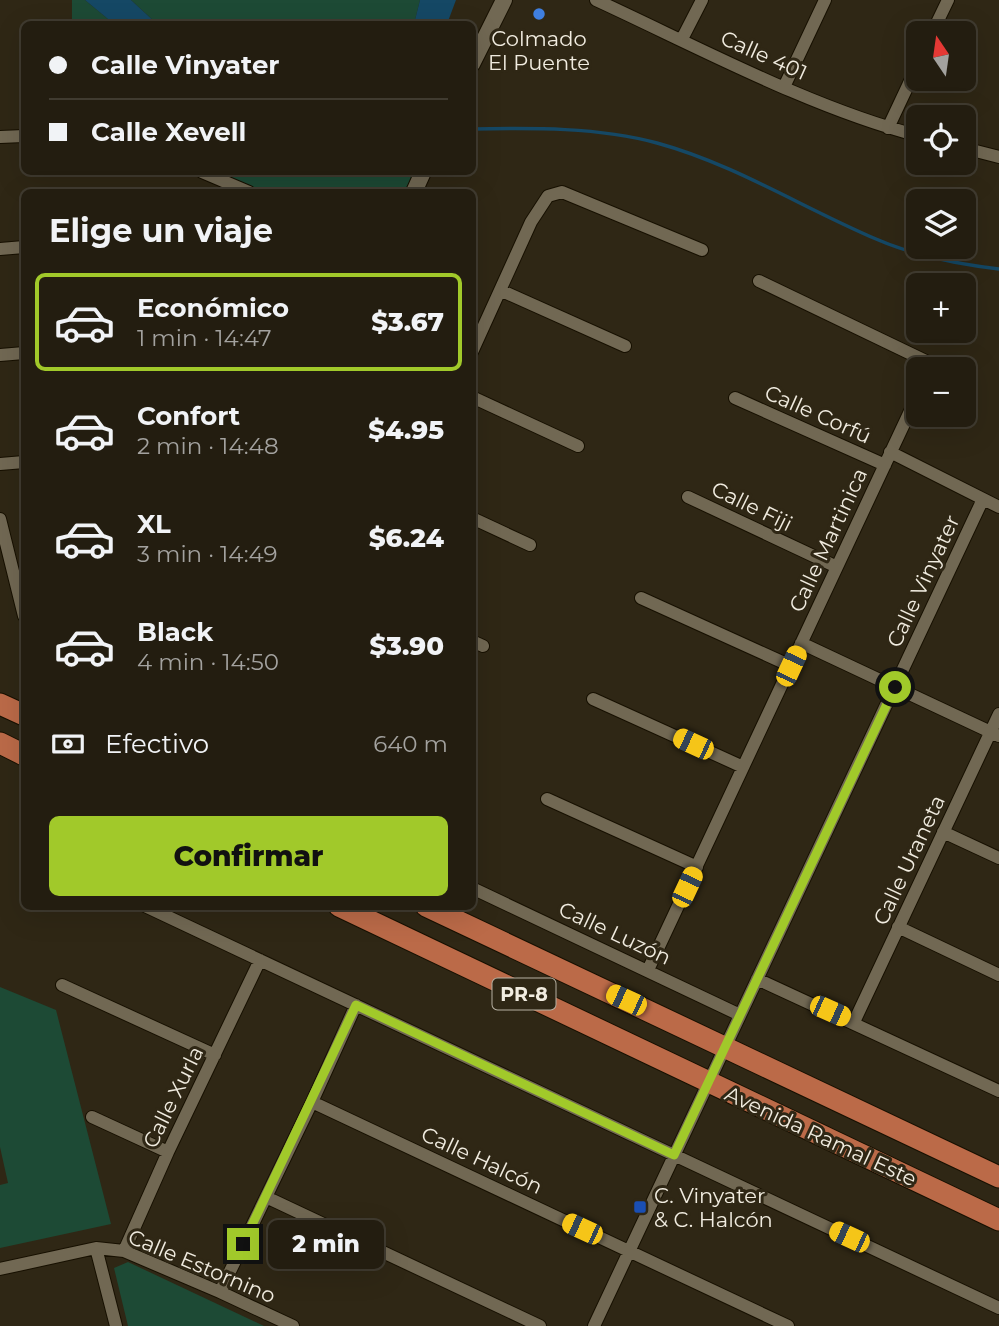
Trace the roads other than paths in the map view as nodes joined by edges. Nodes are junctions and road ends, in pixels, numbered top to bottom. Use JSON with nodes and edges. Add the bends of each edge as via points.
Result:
{"nodes":[{"id":1,"x":504,"y":0,"type":"edge"},
{"id":2,"x":596,"y":0,"type":"edge"},
{"id":3,"x":702,"y":0,"type":"edge"},
{"id":4,"x":825,"y":0,"type":"edge"},
{"id":5,"x":948,"y":0,"type":"edge"},
{"id":6,"x":938,"y":21,"type":"edge"},
{"id":7,"x":682,"y":39,"type":"junction"},
{"id":8,"x":476,"y":56,"type":"edge"},
{"id":9,"x":784,"y":87,"type":"junction"},
{"id":10,"x":906,"y":90,"type":"edge"},
{"id":11,"x":888,"y":128,"type":"junction"},
{"id":12,"x":906,"y":133,"type":"edge"},
{"id":13,"x":21,"y":136,"type":"edge"},
{"id":14,"x":0,"y":137,"type":"edge"},
{"id":15,"x":976,"y":150,"type":"edge"},
{"id":16,"x":998,"y":155,"type":"edge"},
{"id":17,"x":209,"y":175,"type":"edge"},
{"id":18,"x":242,"y":189,"type":"edge"},
{"id":19,"x":21,"y":247,"type":"edge"},
{"id":20,"x":0,"y":249,"type":"edge"},
{"id":21,"x":702,"y":250,"type":"dead end"},
{"id":22,"x":759,"y":281,"type":"dead end"},
{"id":23,"x":502,"y":291,"type":"junction"},
{"id":24,"x":476,"y":344,"type":"edge"},
{"id":25,"x":625,"y":346,"type":"dead end"},
{"id":26,"x":21,"y":352,"type":"edge"},
{"id":27,"x":0,"y":355,"type":"edge"},
{"id":28,"x":911,"y":357,"type":"edge"},
{"id":29,"x":735,"y":398,"type":"dead end"},
{"id":30,"x":476,"y":399,"type":"edge"},
{"id":31,"x":906,"y":419,"type":"edge"},
{"id":32,"x":578,"y":446,"type":"dead end"},
{"id":33,"x":890,"y":452,"type":"junction"},
{"id":34,"x":21,"y":462,"type":"edge"},
{"id":35,"x":0,"y":464,"type":"edge"},
{"id":36,"x":885,"y":465,"type":"junction"},
{"id":37,"x":688,"y":497,"type":"dead end"},
{"id":38,"x":983,"y":499,"type":"junction"},
{"id":39,"x":999,"y":507,"type":"edge"},
{"id":40,"x":0,"y":519,"type":"edge"},
{"id":41,"x":476,"y":520,"type":"edge"},
{"id":42,"x":530,"y":545,"type":"dead end"},
{"id":43,"x":837,"y":567,"type":"junction"},
{"id":44,"x":642,"y":598,"type":"dead end"},
{"id":45,"x":21,"y":604,"type":"edge"},
{"id":46,"x":801,"y":643,"type":"junction"},
{"id":47,"x":791,"y":666,"type":"junction"},
{"id":48,"x":895,"y":687,"type":"junction"},
{"id":49,"x":593,"y":699,"type":"dead end"},
{"id":50,"x":0,"y":704,"type":"edge"},
{"id":51,"x":21,"y":714,"type":"edge"},
{"id":52,"x":999,"y":715,"type":"edge"},
{"id":53,"x":995,"y":734,"type":"edge"},
{"id":54,"x":0,"y":743,"type":"edge"},
{"id":55,"x":21,"y":754,"type":"edge"},
{"id":56,"x":743,"y":767,"type":"junction"},
{"id":57,"x":547,"y":799,"type":"dead end"},
{"id":58,"x":943,"y":832,"type":"junction"},
{"id":59,"x":999,"y":858,"type":"edge"},
{"id":60,"x":696,"y":867,"type":"junction"},
{"id":61,"x":476,"y":890,"type":"edge"},
{"id":62,"x":154,"y":910,"type":"edge"},
{"id":63,"x":348,"y":910,"type":"edge"},
{"id":64,"x":435,"y":910,"type":"edge"},
{"id":65,"x":898,"y":927,"type":"junction"},
{"id":66,"x":260,"y":960,"type":"junction"},
{"id":67,"x":648,"y":970,"type":"junction"},
{"id":68,"x":999,"y":975,"type":"edge"},
{"id":69,"x":757,"y":979,"type":"junction"},
{"id":70,"x":62,"y":985,"type":"dead end"},
{"id":71,"x":356,"y":1005,"type":"junction"},
{"id":72,"x":740,"y":1015,"type":"junction"},
{"id":73,"x":854,"y":1022,"type":"junction"},
{"id":74,"x":725,"y":1046,"type":"junction"},
{"id":75,"x":215,"y":1055,"type":"junction"},
{"id":76,"x":708,"y":1083,"type":"junction"},
{"id":77,"x":999,"y":1091,"type":"edge"},
{"id":78,"x":312,"y":1102,"type":"junction"},
{"id":79,"x":92,"y":1116,"type":"dead end"},
{"id":80,"x":168,"y":1152,"type":"junction"},
{"id":81,"x":674,"y":1155,"type":"junction"},
{"id":82,"x":999,"y":1177,"type":"edge"},
{"id":83,"x":266,"y":1197,"type":"junction"},
{"id":84,"x":999,"y":1220,"type":"edge"},
{"id":85,"x":96,"y":1248,"type":"junction"},
{"id":86,"x":124,"y":1251,"type":"junction"},
{"id":87,"x":629,"y":1251,"type":"junction"},
{"id":88,"x":0,"y":1269,"type":"edge"},
{"id":89,"x":220,"y":1292,"type":"junction"},
{"id":90,"x":999,"y":1308,"type":"edge"},
{"id":91,"x":116,"y":1326,"type":"edge"},
{"id":92,"x":293,"y":1326,"type":"edge"},
{"id":93,"x":540,"y":1326,"type":"edge"},
{"id":94,"x":594,"y":1326,"type":"edge"},
{"id":95,"x":788,"y":1326,"type":"edge"}],
"edges":[{"from":1,"to":8,"type":"street"},
{"from":2,"to":7,"type":"street","name":"Calle 401"},
{"from":3,"to":7,"type":"street"},
{"from":4,"to":9,"type":"street"},
{"from":5,"to":6,"type":"street"},
{"from":7,"to":9,"type":"street","name":"Calle 401"},
{"from":9,"to":11,"type":"street","name":"Calle 401"},
{"from":10,"to":11,"type":"street"},
{"from":11,"to":12,"type":"street","name":"Calle 401"},
{"from":13,"to":14,"type":"street"},
{"from":15,"to":16,"type":"street"},
{"from":17,"to":18,"type":"street"},
{"from":19,"to":20,"type":"street"},
{"from":21,"to":23,"type":"street","via":[[562,192],[548,196],[531,222]]},
{"from":22,"to":28,"type":"street"},
{"from":23,"to":24,"type":"street"},
{"from":23,"to":25,"type":"street"},
{"from":26,"to":27,"type":"street"},
{"from":29,"to":36,"type":"street","name":"Calle Corfú"},
{"from":30,"to":32,"type":"street"},
{"from":31,"to":33,"type":"street","name":"Calle Martinica"},
{"from":33,"to":36,"type":"street","name":"Calle Martinica"},
{"from":33,"to":38,"type":"street"},
{"from":34,"to":35,"type":"street"},
{"from":36,"to":43,"type":"street","name":"Calle Martinica"},
{"from":37,"to":43,"type":"street","name":"Calle Fiji"},
{"from":38,"to":39,"type":"street"},
{"from":38,"to":48,"type":"street","name":"Calle Vinyater"},
{"from":40,"to":45,"type":"street"},
{"from":41,"to":42,"type":"street"},
{"from":43,"to":46,"type":"street","name":"Calle Martinica"},
{"from":44,"to":47,"type":"street"},
{"from":46,"to":47,"type":"street","name":"Calle Martinica"},
{"from":46,"to":48,"type":"street"},
{"from":47,"to":56,"type":"street","name":"Calle Martinica"},
{"from":48,"to":53,"type":"street"},
{"from":48,"to":69,"type":"street","name":"Calle Vinyater"},
{"from":49,"to":56,"type":"street"},
{"from":50,"to":51,"type":"main road"},
{"from":52,"to":53,"type":"street","name":"Calle Uraneta"},
{"from":53,"to":58,"type":"street","name":"Calle Uraneta"},
{"from":54,"to":55,"type":"main road"},
{"from":56,"to":60,"type":"street","name":"Calle Martinica"},
{"from":57,"to":60,"type":"street"},
{"from":58,"to":59,"type":"street"},
{"from":58,"to":65,"type":"street","name":"Calle Uraneta"},
{"from":60,"to":67,"type":"street","name":"Calle Martinica"},
{"from":61,"to":67,"type":"street","name":"Calle Luzón"},
{"from":62,"to":66,"type":"street"},
{"from":63,"to":76,"type":"main road","name":"Avenida Ramal Este","number":"PR-8"},
{"from":64,"to":74,"type":"main road","name":"Avenida Ramal Este","number":"PR-8"},
{"from":65,"to":68,"type":"street"},
{"from":65,"to":73,"type":"street","name":"Calle Uraneta"},
{"from":66,"to":71,"type":"street"},
{"from":66,"to":75,"type":"street","name":"Calle Xurla"},
{"from":67,"to":72,"type":"street","name":"Calle Luzón"},
{"from":69,"to":72,"type":"street","name":"Calle Vinyater"},
{"from":69,"to":73,"type":"street"},
{"from":70,"to":75,"type":"street"},
{"from":71,"to":78,"type":"street"},
{"from":71,"to":81,"type":"street"},
{"from":72,"to":74,"type":"street","name":"Calle Vinyater"},
{"from":73,"to":77,"type":"street"},
{"from":74,"to":76,"type":"street","name":"Calle Vinyater"},
{"from":74,"to":82,"type":"main road","name":"Avenida Ramal Este","number":"PR-8"},
{"from":75,"to":80,"type":"street","name":"Calle Xurla"},
{"from":76,"to":81,"type":"street","name":"Calle Vinyater"},
{"from":76,"to":84,"type":"main road","name":"Avenida Ramal Este","number":"PR-8"},
{"from":78,"to":83,"type":"street"},
{"from":78,"to":87,"type":"street","name":"Calle Halcón"},
{"from":79,"to":80,"type":"street"},
{"from":80,"to":86,"type":"street","name":"Calle Xurla"},
{"from":81,"to":87,"type":"street","name":"Calle Vinyater"},
{"from":81,"to":90,"type":"street"},
{"from":83,"to":89,"type":"street"},
{"from":83,"to":93,"type":"street"},
{"from":85,"to":86,"type":"street","name":"Calle Estornino"},
{"from":85,"to":88,"type":"street","name":"Calle Estornino"},
{"from":85,"to":91,"type":"street"},
{"from":86,"to":89,"type":"street","name":"Calle Estornino"},
{"from":87,"to":94,"type":"street","name":"Calle Vinyater"},
{"from":87,"to":95,"type":"street","name":"Calle Halcón"},
{"from":89,"to":92,"type":"street","name":"Calle Estornino"}]}
